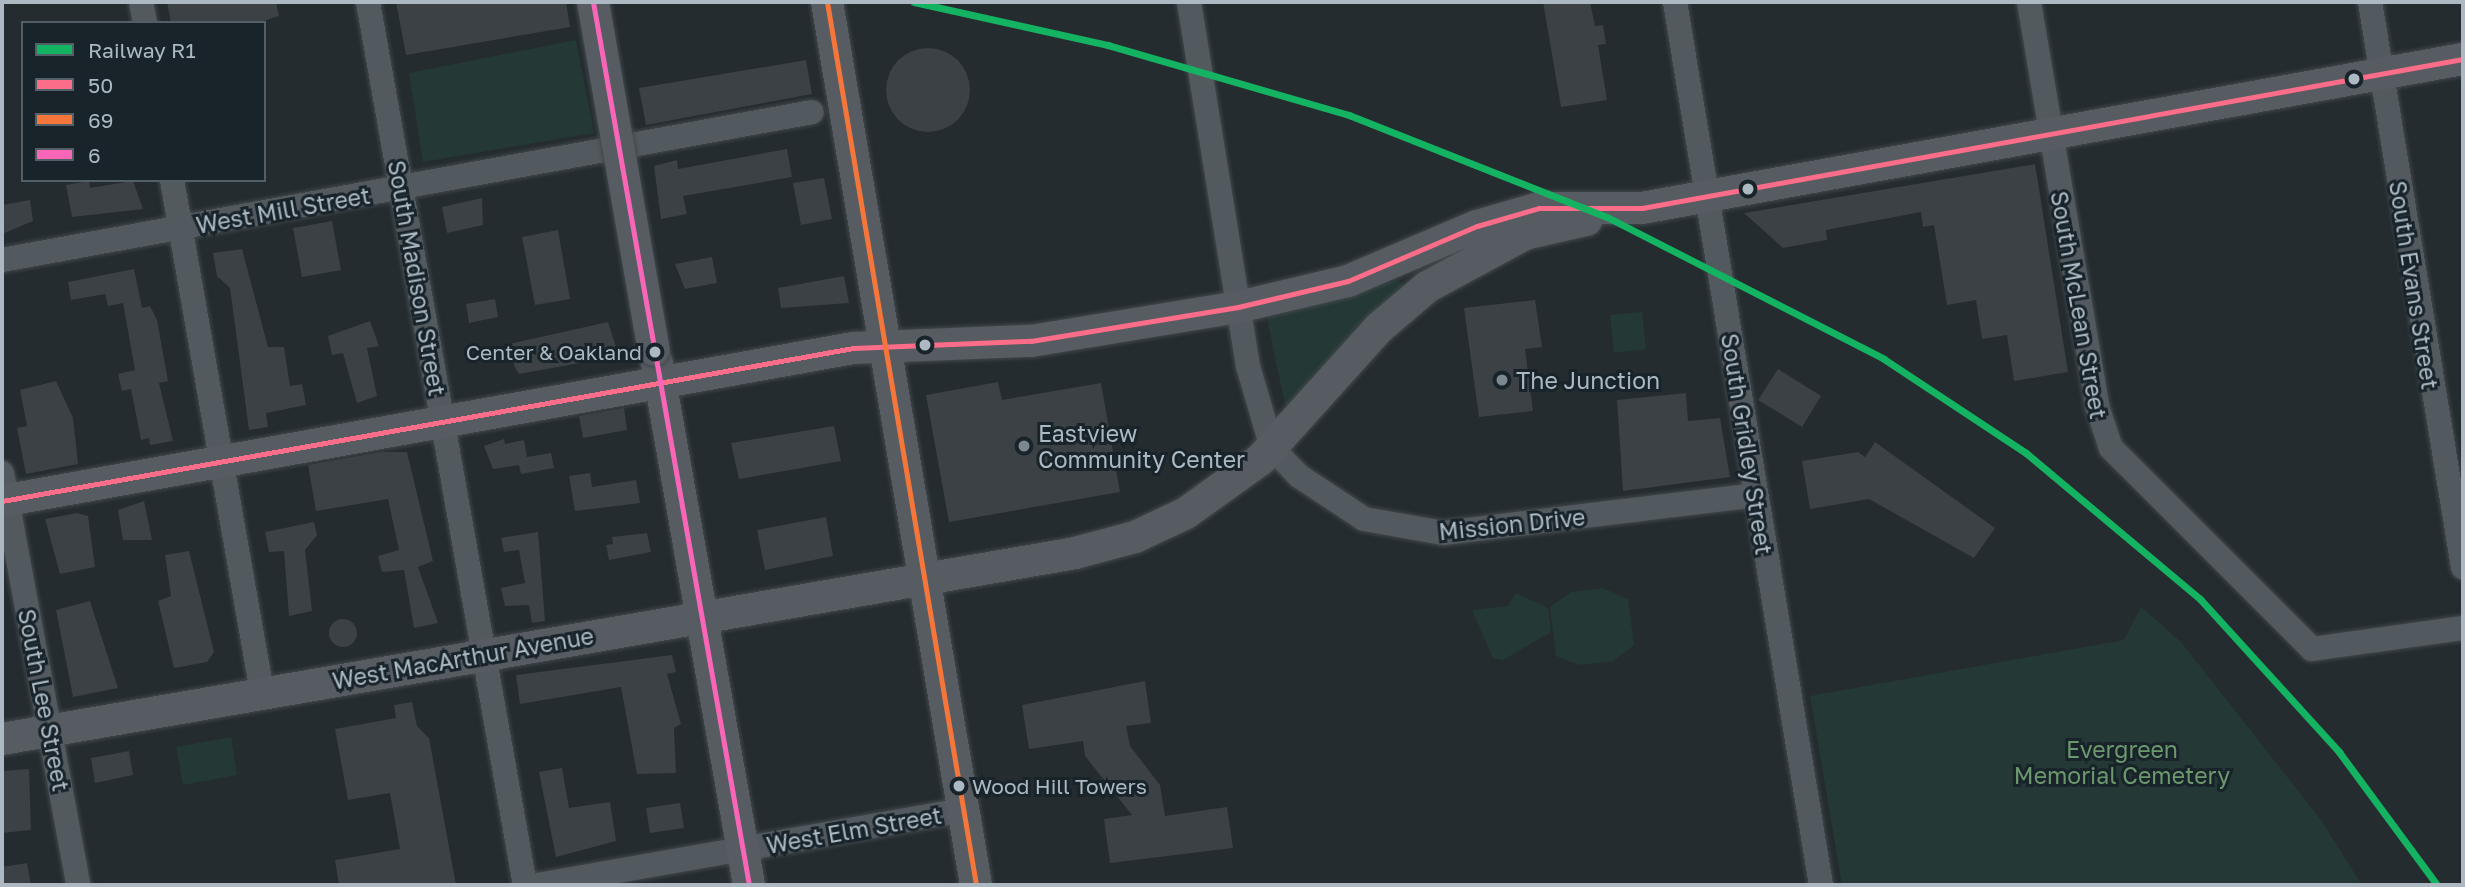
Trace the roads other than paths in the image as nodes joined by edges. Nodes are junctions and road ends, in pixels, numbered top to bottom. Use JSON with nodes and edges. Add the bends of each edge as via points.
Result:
{"nodes":[{"id":1,"x":141,"y":2,"type":"edge"},
{"id":2,"x":368,"y":2,"type":"edge"},
{"id":3,"x":593,"y":2,"type":"edge"},
{"id":4,"x":827,"y":2,"type":"edge"},
{"id":5,"x":1189,"y":2,"type":"edge"},
{"id":6,"x":1675,"y":2,"type":"edge"},
{"id":7,"x":2029,"y":2,"type":"edge"},
{"id":8,"x":2370,"y":2,"type":"edge"},
{"id":9,"x":145,"y":21,"type":"edge"},
{"id":10,"x":2463,"y":59,"type":"edge"},
{"id":11,"x":2381,"y":74,"type":"junction"},
{"id":12,"x":812,"y":113,"type":"dead end"},
{"id":13,"x":2049,"y":136,"type":"junction"},
{"id":14,"x":172,"y":182,"type":"edge"},
{"id":15,"x":401,"y":189,"type":"junction"},
{"id":16,"x":1707,"y":197,"type":"junction"},
{"id":17,"x":1642,"y":208,"type":"junction"},
{"id":18,"x":181,"y":229,"type":"junction"},
{"id":19,"x":2,"y":260,"type":"edge"},
{"id":20,"x":1238,"y":307,"type":"junction"},
{"id":21,"x":886,"y":333,"type":"junction"},
{"id":22,"x":660,"y":382,"type":"junction"},
{"id":23,"x":442,"y":421,"type":"junction"},
{"id":24,"x":1272,"y":448,"type":"junction"},
{"id":25,"x":221,"y":461,"type":"junction"},
{"id":26,"x":3,"y":491,"type":"edge"},
{"id":27,"x":1755,"y":495,"type":"junction"},
{"id":28,"x":2463,"y":567,"type":"edge"},
{"id":29,"x":924,"y":577,"type":"junction"},
{"id":30,"x":703,"y":616,"type":"junction"},
{"id":31,"x":2463,"y":628,"type":"edge"},
{"id":32,"x":483,"y":654,"type":"junction"},
{"id":33,"x":262,"y":692,"type":"junction"},
{"id":34,"x":50,"y":730,"type":"junction"},
{"id":35,"x":2,"y":740,"type":"edge"},
{"id":36,"x":963,"y":810,"type":"junction"},
{"id":37,"x":743,"y":849,"type":"junction"},
{"id":38,"x":78,"y":885,"type":"edge"},
{"id":39,"x":525,"y":885,"type":"edge"},
{"id":40,"x":538,"y":885,"type":"edge"},
{"id":41,"x":749,"y":885,"type":"edge"},
{"id":42,"x":976,"y":885,"type":"edge"},
{"id":43,"x":1821,"y":885,"type":"edge"}],
"edges":[{"from":1,"to":9,"type":"street"},
{"from":2,"to":15,"type":"street","name":"South Madison Street"},
{"from":3,"to":22,"type":"main road","bridge":true},
{"from":4,"to":21,"type":"main road"},
{"from":5,"to":20,"type":"street","name":"Mission Drive"},
{"from":6,"to":16,"type":"street","name":"South Gridley Street"},
{"from":7,"to":13,"type":"street","name":"South McLean Street"},
{"from":8,"to":11,"type":"street","name":"South Evans Street"},
{"from":10,"to":11,"type":"main road"},
{"from":11,"to":13,"type":"main road"},
{"from":11,"to":28,"type":"street","name":"South Evans Street"},
{"from":12,"to":15,"type":"street","name":"West Mill Street"},
{"from":13,"to":16,"type":"main road"},
{"from":13,"to":31,"type":"street","name":"South McLean Street","via":[[2103,433],[2136,479],[2263,593],[2312,649]]},
{"from":14,"to":18,"type":"street"},
{"from":15,"to":18,"type":"street","name":"West Mill Street"},
{"from":15,"to":23,"type":"street","name":"South Madison Street"},
{"from":16,"to":17,"type":"main road"},
{"from":16,"to":27,"type":"street","name":"South Gridley Street"},
{"from":17,"to":20,"type":"main road","via":[[1577,205],[1502,217],[1370,273]]},
{"from":17,"to":24,"type":"main road","name":"West MacArthur Avenue","via":[[1525,234],[1453,269],[1379,327]]},
{"from":18,"to":19,"type":"street","name":"West Mill Street"},
{"from":18,"to":25,"type":"street"},
{"from":20,"to":21,"type":"main road","via":[[1031,341]]},
{"from":20,"to":24,"type":"street","name":"Mission Drive"},
{"from":21,"to":22,"type":"main road"},
{"from":21,"to":29,"type":"main road"},
{"from":22,"to":23,"type":"main road"},
{"from":22,"to":30,"type":"main road"},
{"from":23,"to":25,"type":"main road"},
{"from":23,"to":32,"type":"street","name":"South Madison Street"},
{"from":24,"to":27,"type":"street","name":"Mission Drive","via":[[1299,477],[1347,510],[1423,532]]},
{"from":24,"to":29,"type":"main road","name":"West MacArthur Avenue","via":[[1186,513],[1135,537]]},
{"from":25,"to":26,"type":"main road"},
{"from":25,"to":33,"type":"street"},
{"from":26,"to":34,"type":"street","name":"South Lee Street"},
{"from":27,"to":43,"type":"street","name":"South Gridley Street"},
{"from":29,"to":30,"type":"main road","name":"West MacArthur Avenue"},
{"from":29,"to":36,"type":"main road"},
{"from":30,"to":32,"type":"main road","name":"West MacArthur Avenue"},
{"from":30,"to":37,"type":"main road"},
{"from":32,"to":33,"type":"main road","name":"West MacArthur Avenue"},
{"from":32,"to":39,"type":"street","name":"South Madison Street"},
{"from":33,"to":34,"type":"main road","name":"West MacArthur Avenue"},
{"from":34,"to":35,"type":"main road","name":"West MacArthur Avenue"},
{"from":34,"to":38,"type":"street","name":"South Lee Street"},
{"from":36,"to":37,"type":"street","name":"West Elm Street"},
{"from":36,"to":42,"type":"main road"},
{"from":37,"to":40,"type":"street","name":"West Elm Street"},
{"from":37,"to":41,"type":"main road"}]}
